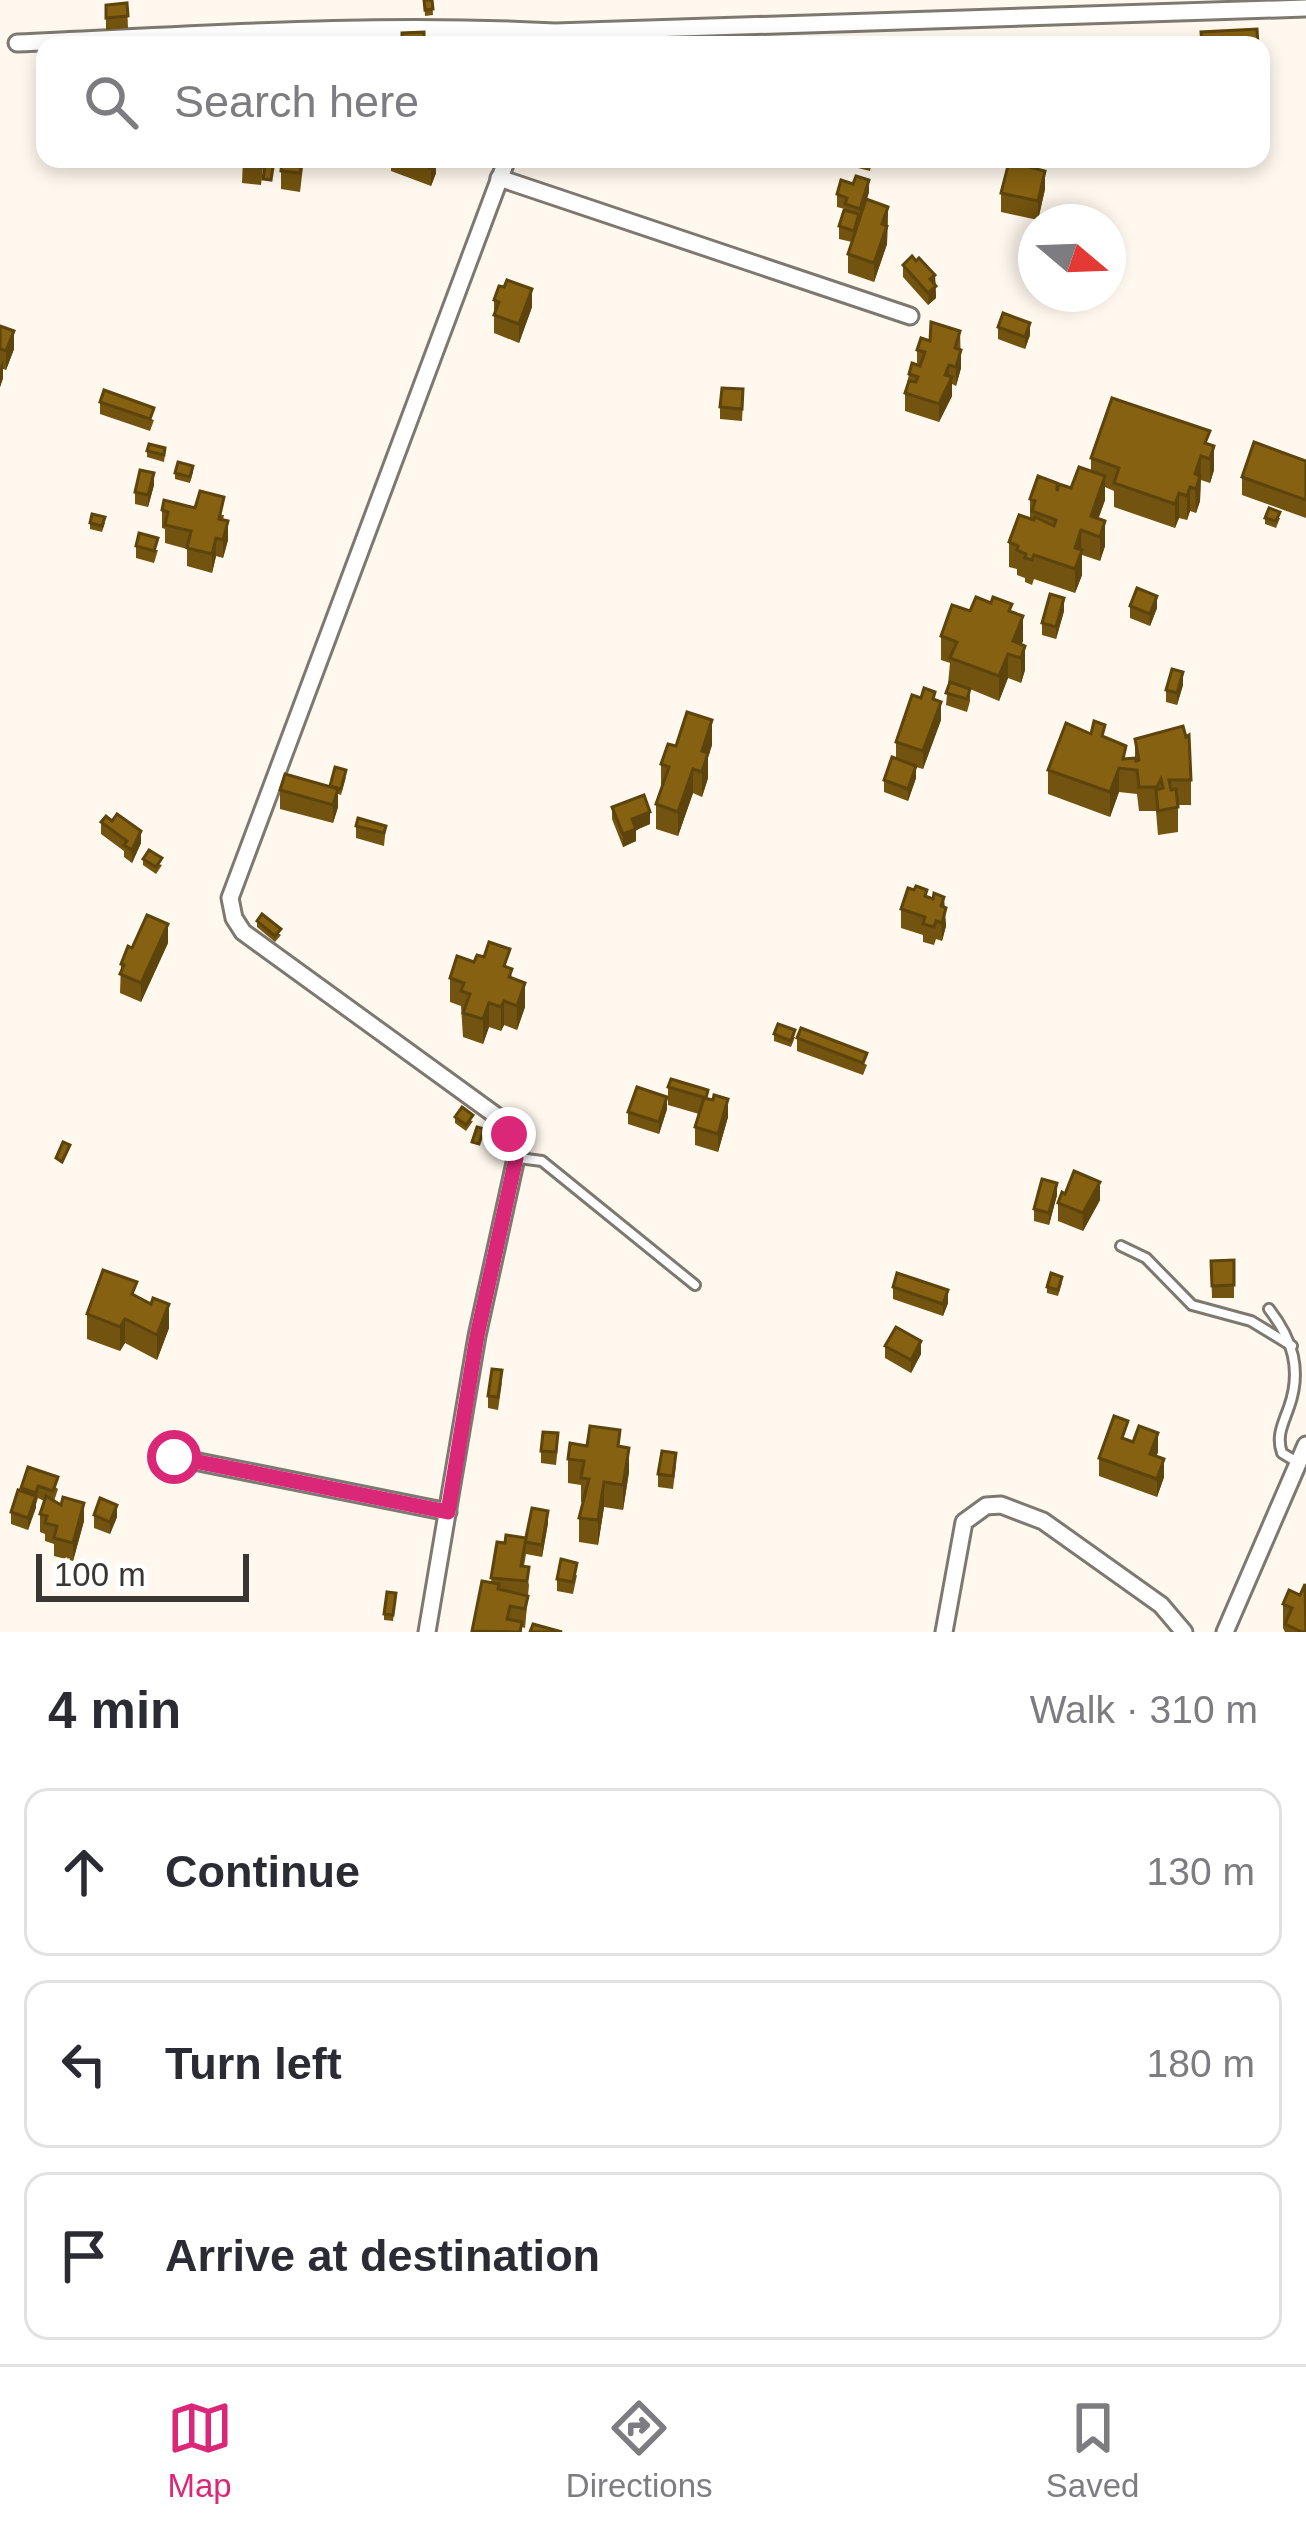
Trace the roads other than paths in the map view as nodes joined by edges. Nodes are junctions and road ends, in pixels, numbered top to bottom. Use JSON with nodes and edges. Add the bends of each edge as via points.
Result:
{"nodes":[{"id":1,"x":1306,"y":8,"type":"edge"},
{"id":2,"x":179,"y":36,"type":"edge"},
{"id":3,"x":530,"y":36,"type":"edge"},
{"id":4,"x":626,"y":36,"type":"edge"},
{"id":5,"x":36,"y":42,"type":"edge"},
{"id":6,"x":17,"y":43,"type":"dead end"},
{"id":7,"x":503,"y":168,"type":"edge"},
{"id":8,"x":499,"y":178,"type":"junction"},
{"id":9,"x":910,"y":316,"type":"dead end"},
{"id":10,"x":516,"y":1158,"type":"junction"},
{"id":11,"x":1121,"y":1246,"type":"dead end"},
{"id":12,"x":695,"y":1285,"type":"dead end"},
{"id":13,"x":1270,"y":1309,"type":"dead end"},
{"id":14,"x":1292,"y":1346,"type":"junction"},
{"id":15,"x":1306,"y":1445,"type":"edge"},
{"id":16,"x":174,"y":1457,"type":"dead end"},
{"id":17,"x":1299,"y":1462,"type":"junction"},
{"id":18,"x":448,"y":1512,"type":"junction"},
{"id":19,"x":427,"y":1632,"type":"edge"},
{"id":20,"x":944,"y":1632,"type":"edge"},
{"id":21,"x":1184,"y":1632,"type":"edge"},
{"id":22,"x":1225,"y":1632,"type":"edge"}],
"edges":[{"from":1,"to":4,"type":"street"},
{"from":2,"to":3,"type":"street","via":[[463,27]]},
{"from":5,"to":6,"type":"street"},
{"from":7,"to":8,"type":"street"},
{"from":8,"to":9,"type":"street"},
{"from":8,"to":10,"type":"street","via":[[230,898],[243,932],[264,950],[498,1117]]},
{"from":10,"to":12,"type":"lane","via":[[542,1161]]},
{"from":10,"to":18,"type":"street"},
{"from":11,"to":14,"type":"lane","via":[[1146,1258],[1192,1305],[1251,1321]]},
{"from":13,"to":14,"type":"lane"},
{"from":14,"to":17,"type":"lane","via":[[1296,1385],[1278,1442]]},
{"from":15,"to":17,"type":"street"},
{"from":16,"to":18,"type":"street"},
{"from":17,"to":22,"type":"street"},
{"from":18,"to":19,"type":"street"},
{"from":20,"to":21,"type":"street","via":[[964,1522],[1001,1505],[1043,1521],[1161,1605]]}]}
